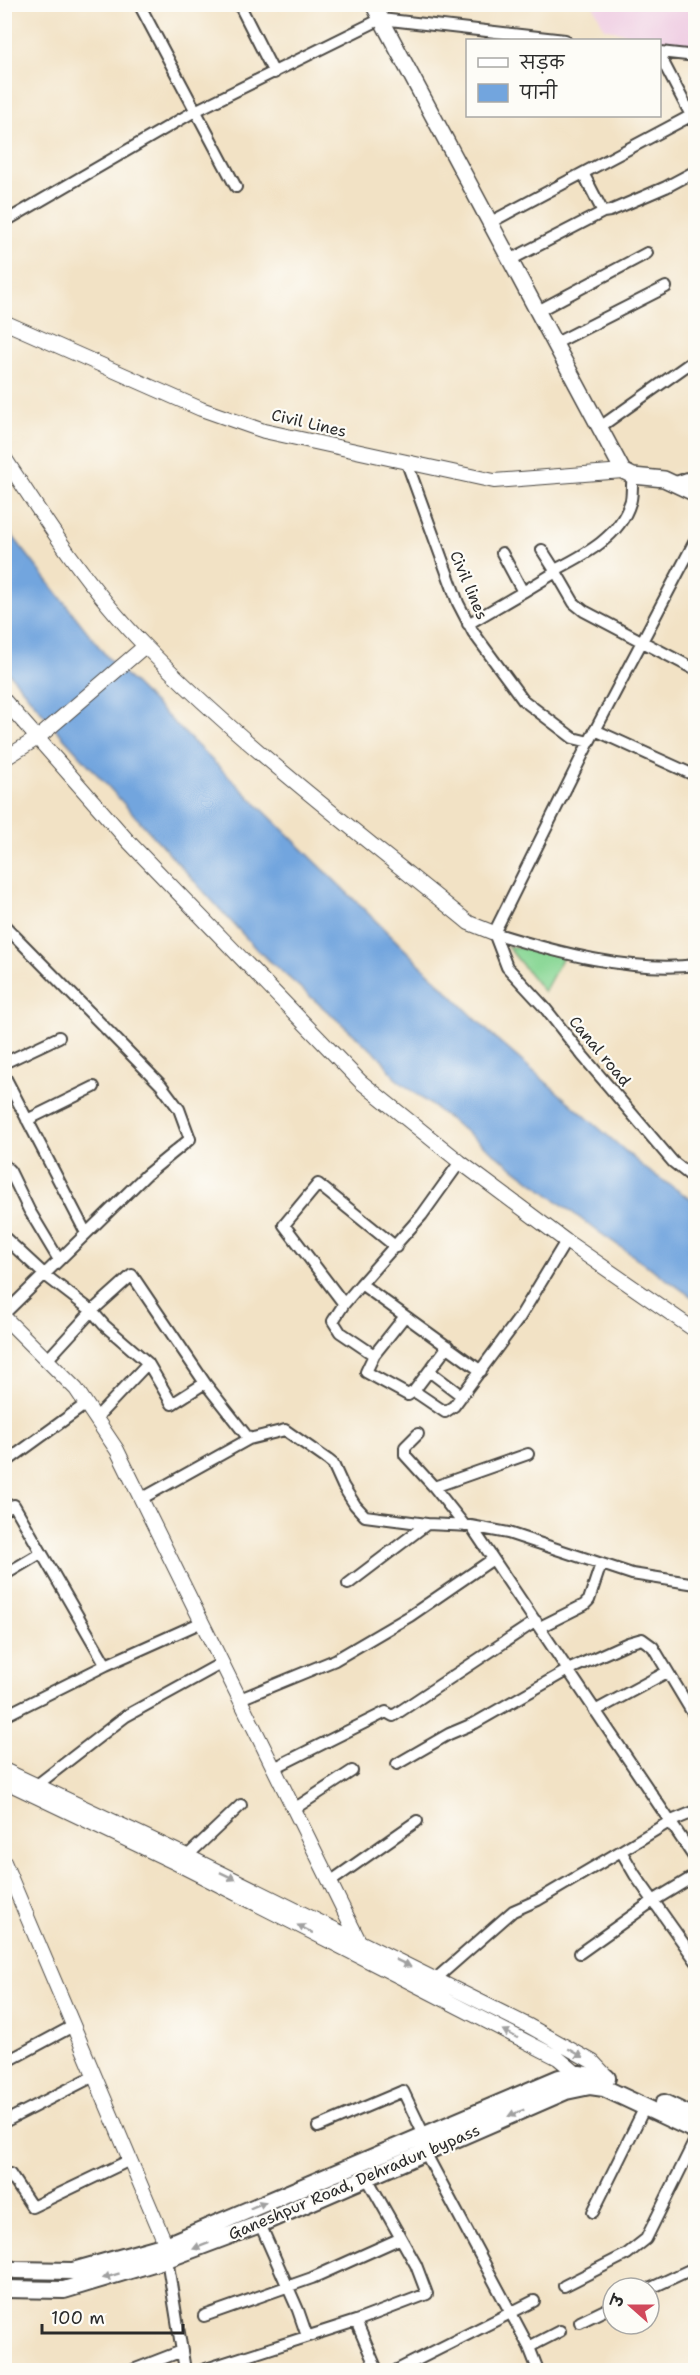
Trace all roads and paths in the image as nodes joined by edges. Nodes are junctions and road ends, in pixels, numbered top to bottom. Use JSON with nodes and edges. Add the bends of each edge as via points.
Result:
{"nodes":[{"id":1,"x":139,"y":4,"type":"edge"},
{"id":2,"x":238,"y":4,"type":"edge"},
{"id":3,"x":373,"y":4,"type":"edge"},
{"id":4,"x":381,"y":19,"type":"junction"},
{"id":5,"x":556,"y":39,"type":"edge"},
{"id":6,"x":661,"y":54,"type":"edge"},
{"id":7,"x":661,"y":56,"type":"edge"},
{"id":8,"x":696,"y":56,"type":"edge"},
{"id":9,"x":274,"y":73,"type":"junction"},
{"id":10,"x":195,"y":111,"type":"junction"},
{"id":11,"x":694,"y":118,"type":"edge"},
{"id":12,"x":696,"y":171,"type":"edge"},
{"id":13,"x":583,"y":173,"type":"junction"},
{"id":14,"x":236,"y":187,"type":"dead end"},
{"id":15,"x":603,"y":212,"type":"junction"},
{"id":16,"x":4,"y":222,"type":"edge"},
{"id":17,"x":491,"y":222,"type":"junction"},
{"id":18,"x":647,"y":253,"type":"dead end"},
{"id":19,"x":510,"y":260,"type":"junction"},
{"id":20,"x":666,"y":287,"type":"dead end"},
{"id":21,"x":538,"y":310,"type":"junction"},
{"id":22,"x":4,"y":322,"type":"edge"},
{"id":23,"x":556,"y":343,"type":"junction"},
{"id":24,"x":696,"y":359,"type":"edge"},
{"id":25,"x":600,"y":427,"type":"junction"},
{"id":26,"x":4,"y":457,"type":"edge"},
{"id":27,"x":406,"y":463,"type":"junction"},
{"id":28,"x":628,"y":473,"type":"junction"},
{"id":29,"x":696,"y":475,"type":"edge"},
{"id":30,"x":673,"y":483,"type":"junction"},
{"id":31,"x":696,"y":494,"type":"edge"},
{"id":32,"x":696,"y":539,"type":"edge"},
{"id":33,"x":543,"y":550,"type":"dead end"},
{"id":34,"x":502,"y":553,"type":"dead end"},
{"id":35,"x":556,"y":572,"type":"junction"},
{"id":36,"x":524,"y":592,"type":"junction"},
{"id":37,"x":468,"y":624,"type":"junction"},
{"id":38,"x":641,"y":642,"type":"junction"},
{"id":39,"x":145,"y":646,"type":"junction"},
{"id":40,"x":696,"y":670,"type":"edge"},
{"id":41,"x":4,"y":700,"type":"edge"},
{"id":42,"x":595,"y":730,"type":"junction"},
{"id":43,"x":39,"y":737,"type":"junction"},
{"id":44,"x":589,"y":742,"type":"junction"},
{"id":45,"x":4,"y":759,"type":"edge"},
{"id":46,"x":696,"y":776,"type":"edge"},
{"id":47,"x":4,"y":925,"type":"edge"},
{"id":48,"x":494,"y":933,"type":"junction"},
{"id":49,"x":694,"y":966,"type":"edge"},
{"id":50,"x":59,"y":1037,"type":"dead end"},
{"id":51,"x":4,"y":1064,"type":"edge"},
{"id":52,"x":4,"y":1075,"type":"edge"},
{"id":53,"x":94,"y":1087,"type":"dead end"},
{"id":54,"x":27,"y":1120,"type":"junction"},
{"id":55,"x":460,"y":1162,"type":"junction"},
{"id":56,"x":4,"y":1165,"type":"edge"},
{"id":57,"x":696,"y":1180,"type":"edge"},
{"id":58,"x":86,"y":1233,"type":"junction"},
{"id":59,"x":4,"y":1237,"type":"edge"},
{"id":60,"x":566,"y":1241,"type":"junction"},
{"id":61,"x":396,"y":1246,"type":"junction"},
{"id":62,"x":59,"y":1260,"type":"junction"},
{"id":63,"x":45,"y":1275,"type":"junction"},
{"id":64,"x":361,"y":1284,"type":"junction"},
{"id":65,"x":344,"y":1304,"type":"junction"},
{"id":66,"x":92,"y":1311,"type":"junction"},
{"id":67,"x":4,"y":1315,"type":"edge"},
{"id":68,"x":405,"y":1316,"type":"junction"},
{"id":69,"x":696,"y":1331,"type":"edge"},
{"id":70,"x":448,"y":1346,"type":"junction"},
{"id":71,"x":374,"y":1355,"type":"junction"},
{"id":72,"x":48,"y":1360,"type":"junction"},
{"id":73,"x":148,"y":1363,"type":"junction"},
{"id":74,"x":429,"y":1371,"type":"junction"},
{"id":75,"x":481,"y":1371,"type":"junction"},
{"id":76,"x":206,"y":1383,"type":"junction"},
{"id":77,"x":414,"y":1391,"type":"junction"},
{"id":78,"x":462,"y":1396,"type":"junction"},
{"id":79,"x":86,"y":1404,"type":"junction"},
{"id":80,"x":96,"y":1418,"type":"junction"},
{"id":81,"x":418,"y":1434,"type":"dead end"},
{"id":82,"x":249,"y":1439,"type":"junction"},
{"id":83,"x":528,"y":1454,"type":"dead end"},
{"id":84,"x":6,"y":1462,"type":"dead end"},
{"id":85,"x":434,"y":1487,"type":"junction"},
{"id":86,"x":141,"y":1499,"type":"junction"},
{"id":87,"x":4,"y":1510,"type":"edge"},
{"id":88,"x":427,"y":1524,"type":"junction"},
{"id":89,"x":468,"y":1526,"type":"junction"},
{"id":90,"x":41,"y":1553,"type":"junction"},
{"id":91,"x":493,"y":1559,"type":"junction"},
{"id":92,"x":601,"y":1564,"type":"junction"},
{"id":93,"x":4,"y":1575,"type":"edge"},
{"id":94,"x":348,"y":1584,"type":"dead end"},
{"id":95,"x":696,"y":1584,"type":"edge"},
{"id":96,"x":202,"y":1622,"type":"junction"},
{"id":97,"x":538,"y":1624,"type":"junction"},
{"id":98,"x":222,"y":1663,"type":"junction"},
{"id":99,"x":106,"y":1665,"type":"junction"},
{"id":100,"x":568,"y":1670,"type":"junction"},
{"id":101,"x":667,"y":1671,"type":"junction"},
{"id":102,"x":240,"y":1700,"type":"junction"},
{"id":103,"x":595,"y":1711,"type":"junction"},
{"id":104,"x":692,"y":1712,"type":"dead end"},
{"id":105,"x":4,"y":1716,"type":"edge"},
{"id":106,"x":397,"y":1764,"type":"dead end"},
{"id":107,"x":274,"y":1768,"type":"junction"},
{"id":108,"x":4,"y":1770,"type":"edge"},
{"id":109,"x":352,"y":1771,"type":"dead end"},
{"id":110,"x":4,"y":1781,"type":"edge"},
{"id":111,"x":33,"y":1788,"type":"junction"},
{"id":112,"x":241,"y":1805,"type":"dead end"},
{"id":113,"x":294,"y":1809,"type":"junction"},
{"id":114,"x":696,"y":1811,"type":"edge"},
{"id":115,"x":417,"y":1821,"type":"dead end"},
{"id":116,"x":669,"y":1822,"type":"junction"},
{"id":117,"x":621,"y":1851,"type":"junction"},
{"id":118,"x":182,"y":1860,"type":"junction"},
{"id":119,"x":696,"y":1860,"type":"edge"},
{"id":120,"x":4,"y":1863,"type":"edge"},
{"id":121,"x":696,"y":1875,"type":"edge"},
{"id":122,"x":330,"y":1882,"type":"junction"},
{"id":123,"x":653,"y":1901,"type":"junction"},
{"id":124,"x":359,"y":1941,"type":"junction"},
{"id":125,"x":580,"y":1953,"type":"dead end"},
{"id":126,"x":357,"y":1955,"type":"junction"},
{"id":127,"x":696,"y":1961,"type":"edge"},
{"id":128,"x":436,"y":1979,"type":"junction"},
{"id":129,"x":424,"y":1989,"type":"junction"},
{"id":130,"x":74,"y":2026,"type":"junction"},
{"id":131,"x":4,"y":2063,"type":"edge"},
{"id":132,"x":94,"y":2076,"type":"junction"},
{"id":133,"x":608,"y":2078,"type":"junction"},
{"id":134,"x":584,"y":2080,"type":"junction"},
{"id":135,"x":645,"y":2107,"type":"junction"},
{"id":136,"x":696,"y":2118,"type":"edge"},
{"id":137,"x":4,"y":2122,"type":"edge"},
{"id":138,"x":318,"y":2127,"type":"dead end"},
{"id":139,"x":696,"y":2131,"type":"edge"},
{"id":140,"x":696,"y":2138,"type":"edge"},
{"id":141,"x":424,"y":2144,"type":"junction"},
{"id":142,"x":130,"y":2160,"type":"junction"},
{"id":143,"x":10,"y":2174,"type":"dead end"},
{"id":144,"x":367,"y":2178,"type":"junction"},
{"id":145,"x":593,"y":2212,"type":"dead end"},
{"id":146,"x":260,"y":2224,"type":"junction"},
{"id":147,"x":399,"y":2238,"type":"junction"},
{"id":148,"x":166,"y":2252,"type":"junction"},
{"id":149,"x":696,"y":2267,"type":"edge"},
{"id":150,"x":4,"y":2268,"type":"edge"},
{"id":151,"x":661,"y":2283,"type":"edge"},
{"id":152,"x":286,"y":2285,"type":"junction"},
{"id":153,"x":564,"y":2286,"type":"dead end"},
{"id":154,"x":4,"y":2289,"type":"edge"},
{"id":155,"x":534,"y":2301,"type":"dead end"},
{"id":156,"x":601,"y":2312,"type":"edge"},
{"id":157,"x":510,"y":2313,"type":"junction"},
{"id":158,"x":204,"y":2316,"type":"dead end"},
{"id":159,"x":356,"y":2321,"type":"junction"},
{"id":160,"x":580,"y":2322,"type":"dead end"},
{"id":161,"x":560,"y":2331,"type":"dead end"},
{"id":162,"x":307,"y":2336,"type":"junction"},
{"id":163,"x":529,"y":2347,"type":"junction"},
{"id":164,"x":182,"y":2351,"type":"junction"},
{"id":165,"x":133,"y":2370,"type":"edge"},
{"id":166,"x":185,"y":2370,"type":"edge"},
{"id":167,"x":203,"y":2370,"type":"edge"},
{"id":168,"x":376,"y":2370,"type":"edge"},
{"id":169,"x":397,"y":2370,"type":"edge"},
{"id":170,"x":538,"y":2370,"type":"edge"}],
"edges":[{"from":1,"to":10,"type":"street"},
{"from":2,"to":9,"type":"street"},
{"from":3,"to":4,"type":"main road"},
{"from":4,"to":5,"type":"street"},
{"from":4,"to":9,"type":"street"},
{"from":4,"to":17,"type":"main road"},
{"from":6,"to":8,"type":"street"},
{"from":7,"to":11,"type":"street"},
{"from":9,"to":10,"type":"street"},
{"from":10,"to":14,"type":"street"},
{"from":10,"to":16,"type":"street"},
{"from":11,"to":13,"type":"street"},
{"from":12,"to":15,"type":"street"},
{"from":13,"to":15,"type":"street"},
{"from":13,"to":17,"type":"street"},
{"from":15,"to":19,"type":"street"},
{"from":17,"to":19,"type":"main road"},
{"from":18,"to":21,"type":"street"},
{"from":19,"to":21,"type":"main road"},
{"from":20,"to":23,"type":"street"},
{"from":21,"to":23,"type":"main road"},
{"from":22,"to":27,"type":"street","name":"Civil Lines","via":[[201,409],[264,431]]},
{"from":23,"to":25,"type":"main road"},
{"from":24,"to":25,"type":"street"},
{"from":25,"to":28,"type":"main road"},
{"from":26,"to":39,"type":"street","via":[[100,596]]},
{"from":27,"to":28,"type":"street","name":"Civil Lines","via":[[494,481]]},
{"from":27,"to":37,"type":"street","name":"Civil lines"},
{"from":28,"to":30,"type":"main road"},
{"from":28,"to":35,"type":"street","via":[[631,502],[611,533],[598,546]]},
{"from":29,"to":30,"type":"street"},
{"from":30,"to":31,"type":"main road"},
{"from":32,"to":38,"type":"street"},
{"from":33,"to":35,"type":"street"},
{"from":34,"to":36,"type":"street"},
{"from":35,"to":36,"type":"street"},
{"from":35,"to":38,"type":"street","via":[[574,603]]},
{"from":36,"to":37,"type":"street"},
{"from":37,"to":44,"type":"street","name":"Civil lines","via":[[523,700],[573,738]]},
{"from":38,"to":40,"type":"street"},
{"from":38,"to":42,"type":"street"},
{"from":39,"to":43,"type":"street"},
{"from":39,"to":48,"type":"street","via":[[252,746],[469,923]]},
{"from":41,"to":43,"type":"street"},
{"from":42,"to":44,"type":"street"},
{"from":42,"to":46,"type":"street"},
{"from":43,"to":45,"type":"street"},
{"from":43,"to":55,"type":"street","via":[[128,841],[361,1082]]},
{"from":44,"to":48,"type":"street"},
{"from":47,"to":58,"type":"street","via":[[161,1085],[189,1131],[190,1139]]},
{"from":48,"to":49,"type":"street","via":[[574,955],[638,966]]},
{"from":48,"to":57,"type":"street","name":"Canal road","via":[[507,967],[674,1162]]},
{"from":50,"to":51,"type":"street"},
{"from":52,"to":54,"type":"street"},
{"from":53,"to":54,"type":"street"},
{"from":54,"to":58,"type":"street"},
{"from":55,"to":60,"type":"street"},
{"from":55,"to":61,"type":"street"},
{"from":56,"to":62,"type":"street"},
{"from":58,"to":62,"type":"street"},
{"from":59,"to":63,"type":"street"},
{"from":60,"to":69,"type":"street"},
{"from":60,"to":75,"type":"street","via":[[520,1317]]},
{"from":61,"to":64,"type":"street"},
{"from":61,"to":65,"type":"street","via":[[318,1184],[284,1225]]},
{"from":62,"to":63,"type":"street"},
{"from":63,"to":66,"type":"street"},
{"from":63,"to":67,"type":"street"},
{"from":64,"to":65,"type":"street"},
{"from":64,"to":68,"type":"street"},
{"from":65,"to":71,"type":"street","via":[[333,1321],[340,1332]]},
{"from":66,"to":72,"type":"street"},
{"from":66,"to":73,"type":"street"},
{"from":66,"to":76,"type":"street","via":[[132,1275]]},
{"from":67,"to":72,"type":"street"},
{"from":68,"to":70,"type":"street"},
{"from":68,"to":71,"type":"street"},
{"from":70,"to":74,"type":"street"},
{"from":70,"to":75,"type":"street"},
{"from":71,"to":77,"type":"street","via":[[366,1372],[400,1392],[408,1395]]},
{"from":72,"to":79,"type":"street"},
{"from":73,"to":76,"type":"street","via":[[171,1404]]},
{"from":73,"to":80,"type":"street"},
{"from":74,"to":77,"type":"street"},
{"from":74,"to":78,"type":"street"},
{"from":75,"to":78,"type":"street"},
{"from":76,"to":82,"type":"street"},
{"from":77,"to":78,"type":"street","via":[[446,1412]]},
{"from":79,"to":80,"type":"street"},
{"from":79,"to":84,"type":"street"},
{"from":80,"to":86,"type":"street"},
{"from":81,"to":85,"type":"street","via":[[405,1447],[405,1455]]},
{"from":82,"to":86,"type":"street"},
{"from":82,"to":88,"type":"street","via":[[285,1430],[333,1464],[343,1486],[365,1516]]},
{"from":83,"to":85,"type":"street"},
{"from":85,"to":89,"type":"street"},
{"from":86,"to":96,"type":"street"},
{"from":87,"to":90,"type":"street","via":[[14,1505]]},
{"from":88,"to":89,"type":"street"},
{"from":88,"to":94,"type":"street"},
{"from":89,"to":91,"type":"street"},
{"from":89,"to":92,"type":"street","via":[[508,1533]]},
{"from":90,"to":93,"type":"street"},
{"from":90,"to":99,"type":"street"},
{"from":91,"to":97,"type":"street"},
{"from":91,"to":102,"type":"street","via":[[410,1616],[335,1660]]},
{"from":92,"to":95,"type":"street","via":[[632,1574]]},
{"from":92,"to":97,"type":"street","via":[[584,1605]]},
{"from":96,"to":98,"type":"street"},
{"from":96,"to":99,"type":"street"},
{"from":97,"to":100,"type":"street"},
{"from":97,"to":107,"type":"street","via":[[393,1716],[386,1712]]},
{"from":98,"to":102,"type":"street"},
{"from":98,"to":111,"type":"street","via":[[126,1716]]},
{"from":99,"to":105,"type":"street"},
{"from":100,"to":101,"type":"street","via":[[642,1639],[653,1647]]},
{"from":100,"to":103,"type":"street"},
{"from":100,"to":106,"type":"street"},
{"from":101,"to":103,"type":"street"},
{"from":101,"to":104,"type":"street"},
{"from":102,"to":107,"type":"street"},
{"from":103,"to":116,"type":"street"},
{"from":107,"to":113,"type":"street"},
{"from":108,"to":111,"type":"street"},
{"from":109,"to":113,"type":"street"},
{"from":110,"to":111,"type":"street"},
{"from":111,"to":118,"type":"street"},
{"from":112,"to":118,"type":"street"},
{"from":113,"to":122,"type":"street"},
{"from":114,"to":116,"type":"street"},
{"from":115,"to":122,"type":"street"},
{"from":116,"to":117,"type":"street"},
{"from":116,"to":119,"type":"street"},
{"from":117,"to":123,"type":"street"},
{"from":117,"to":128,"type":"street","via":[[513,1911]]},
{"from":118,"to":124,"type":"street","one_way":true},
{"from":126,"to":118,"type":"street","one_way":true},
{"from":120,"to":130,"type":"street"},
{"from":121,"to":123,"type":"street"},
{"from":122,"to":124,"type":"street"},
{"from":123,"to":125,"type":"street"},
{"from":123,"to":127,"type":"street"},
{"from":124,"to":126,"type":"street"},
{"from":124,"to":128,"type":"street","one_way":true},
{"from":126,"to":129,"type":"street"},
{"from":128,"to":129,"type":"street"},
{"from":128,"to":133,"type":"street","one_way":true,"via":[[592,2062]]},
{"from":134,"to":129,"type":"street","one_way":true,"via":[[558,2058]]},
{"from":130,"to":131,"type":"street"},
{"from":130,"to":132,"type":"street"},
{"from":132,"to":137,"type":"street"},
{"from":132,"to":142,"type":"street"},
{"from":133,"to":134,"type":"main road"},
{"from":133,"to":136,"type":"main road"},
{"from":134,"to":135,"type":"main road"},
{"from":134,"to":141,"type":"main road","name":"Ganeshpur Road, Dehradun bypass","via":[[566,2091]]},
{"from":135,"to":139,"type":"main road"},
{"from":135,"to":145,"type":"street"},
{"from":138,"to":141,"type":"street","via":[[403,2091]]},
{"from":140,"to":153,"type":"street","via":[[646,2239],[627,2254]]},
{"from":141,"to":144,"type":"main road","name":"Ganeshpur Road, Dehradun bypass"},
{"from":148,"to":141,"type":"main road","one_way":true},
{"from":141,"to":157,"type":"street"},
{"from":142,"to":143,"type":"street","via":[[32,2207]]},
{"from":142,"to":148,"type":"street"},
{"from":144,"to":146,"type":"main road","name":"Ganeshpur Road, Dehradun bypass"},
{"from":144,"to":147,"type":"street"},
{"from":146,"to":148,"type":"main road","name":"Ganeshpur Road, Dehradun bypass","one_way":true},
{"from":146,"to":152,"type":"street"},
{"from":147,"to":152,"type":"street","via":[[312,2278]]},
{"from":147,"to":159,"type":"street","via":[[416,2265],[427,2294]]},
{"from":148,"to":150,"type":"main road","via":[[74,2271]]},
{"from":148,"to":154,"type":"main road","name":"Ganeshpur Road, Dehradun bypass","one_way":true,"via":[[64,2290]]},
{"from":148,"to":164,"type":"street"},
{"from":149,"to":151,"type":"street"},
{"from":152,"to":158,"type":"street"},
{"from":152,"to":162,"type":"street"},
{"from":155,"to":157,"type":"street"},
{"from":156,"to":160,"type":"street"},
{"from":157,"to":163,"type":"street"},
{"from":157,"to":169,"type":"street"},
{"from":159,"to":162,"type":"street"},
{"from":159,"to":168,"type":"street"},
{"from":161,"to":163,"type":"street"},
{"from":162,"to":167,"type":"street"},
{"from":163,"to":170,"type":"street"},
{"from":164,"to":165,"type":"street"},
{"from":164,"to":166,"type":"street"}]}
